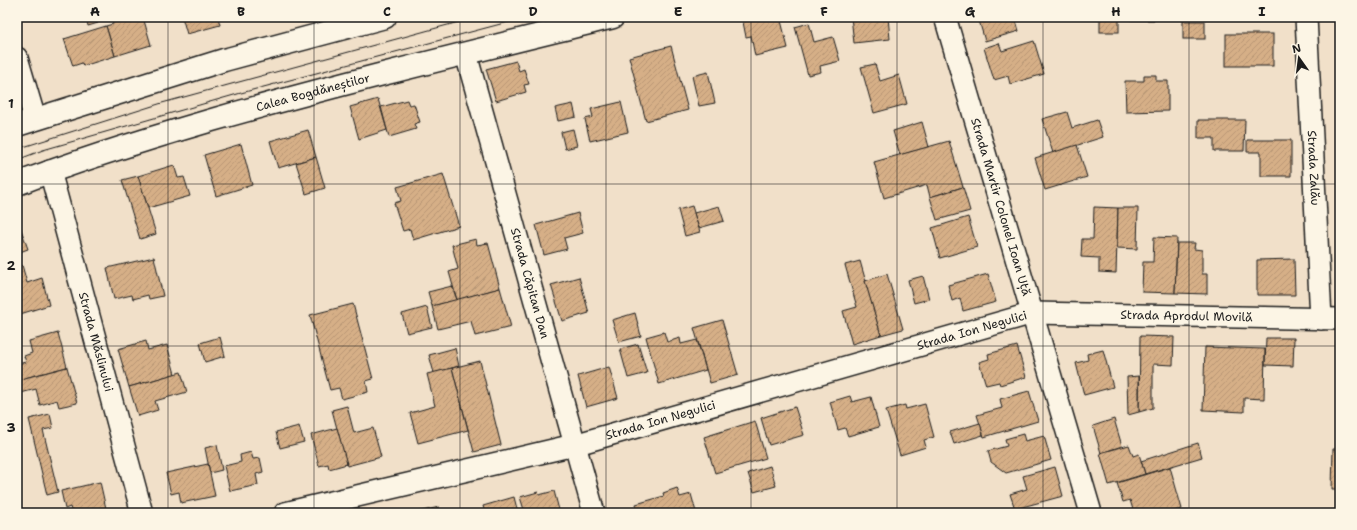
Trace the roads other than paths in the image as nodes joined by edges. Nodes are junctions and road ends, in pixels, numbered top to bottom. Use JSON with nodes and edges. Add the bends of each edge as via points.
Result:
{"nodes":[{"id":1,"x":385,"y":17,"type":"edge"},
{"id":2,"x":613,"y":17,"type":"edge"},
{"id":3,"x":945,"y":17,"type":"edge"},
{"id":4,"x":1306,"y":17,"type":"edge"},
{"id":5,"x":339,"y":23,"type":"edge"},
{"id":6,"x":466,"y":54,"type":"junction"},
{"id":7,"x":17,"y":58,"type":"edge"},
{"id":8,"x":26,"y":122,"type":"edge"},
{"id":9,"x":50,"y":171,"type":"junction"},
{"id":10,"x":17,"y":184,"type":"edge"},
{"id":11,"x":1033,"y":313,"type":"junction"},
{"id":12,"x":1331,"y":319,"type":"edge"},
{"id":13,"x":574,"y":445,"type":"junction"},
{"id":14,"x":142,"y":513,"type":"edge"},
{"id":15,"x":285,"y":513,"type":"edge"},
{"id":16,"x":594,"y":513,"type":"edge"},
{"id":17,"x":1091,"y":513,"type":"edge"}],
"edges":[{"from":1,"to":5,"type":"main road"},
{"from":2,"to":6,"type":"main road","name":"Calea Bogdăneștilor"},
{"from":3,"to":11,"type":"street","name":"Strada Martir Colonel Ioan Uță"},
{"from":4,"to":12,"type":"street","name":"Strada Zalău"},
{"from":5,"to":8,"type":"main road"},
{"from":6,"to":9,"type":"main road","name":"Calea Bogdăneștilor","via":[[245,111]]},
{"from":6,"to":13,"type":"street","name":"Strada Căpitan Dan"},
{"from":7,"to":8,"type":"street"},
{"from":9,"to":10,"type":"main road","name":"Calea Bogdăneștilor"},
{"from":9,"to":14,"type":"street","name":"Strada Măslinului"},
{"from":11,"to":12,"type":"street","name":"Strada Aprodul Movilă"},
{"from":11,"to":13,"type":"street","name":"Strada Ion Negulici"},
{"from":11,"to":17,"type":"street","name":"Strada Martir Colonel Ioan Uță"},
{"from":13,"to":15,"type":"street","name":"Strada Ion Negulici"},
{"from":13,"to":16,"type":"street","name":"Strada Căpitan Dan"}]}
